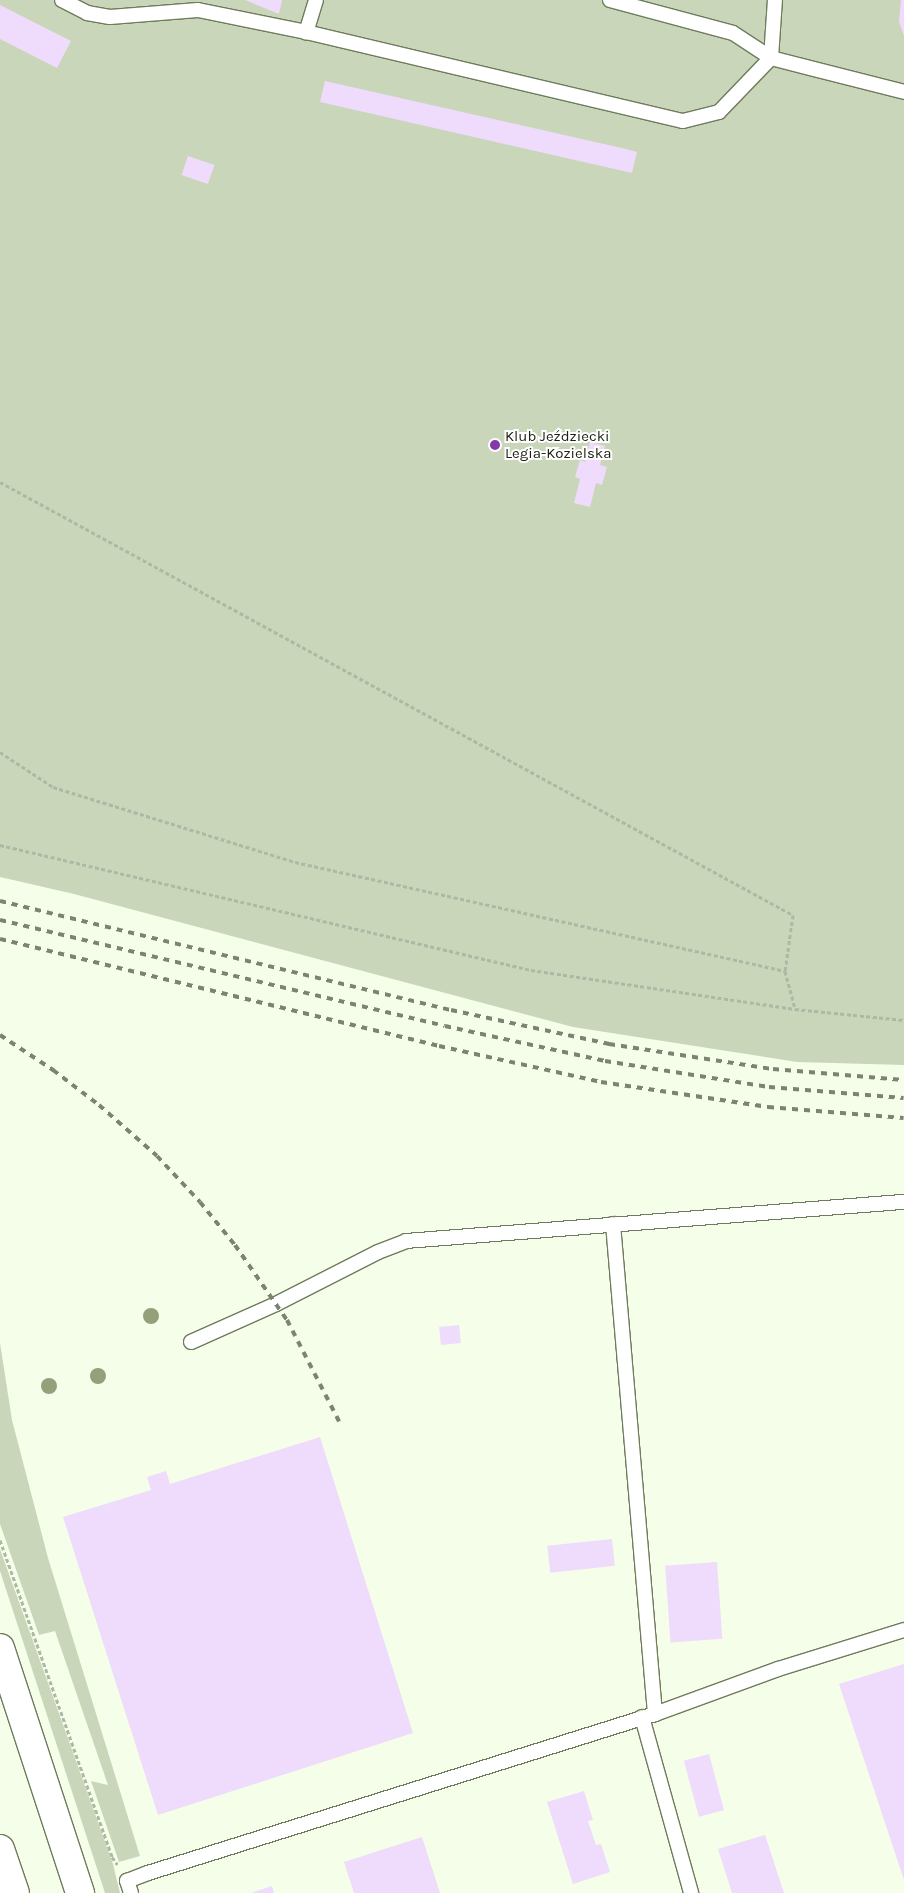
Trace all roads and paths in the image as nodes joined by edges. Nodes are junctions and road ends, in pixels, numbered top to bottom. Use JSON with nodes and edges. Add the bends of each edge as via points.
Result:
{"nodes":[{"id":1,"x":62,"y":0,"type":"edge"},
{"id":2,"x":316,"y":0,"type":"edge"},
{"id":3,"x":610,"y":0,"type":"edge"},
{"id":4,"x":775,"y":0,"type":"edge"},
{"id":5,"x":306,"y":32,"type":"junction"},
{"id":6,"x":770,"y":58,"type":"junction"},
{"id":7,"x":904,"y":92,"type":"edge"},
{"id":8,"x":0,"y":482,"type":"edge"},
{"id":9,"x":0,"y":752,"type":"edge"},
{"id":10,"x":0,"y":845,"type":"edge"},
{"id":11,"x":785,"y":971,"type":"junction"},
{"id":12,"x":795,"y":1009,"type":"junction"},
{"id":13,"x":904,"y":1020,"type":"edge"},
{"id":14,"x":904,"y":1202,"type":"edge"},
{"id":15,"x":613,"y":1224,"type":"junction"},
{"id":16,"x":191,"y":1342,"type":"dead end"},
{"id":17,"x":0,"y":1540,"type":"edge"},
{"id":18,"x":904,"y":1630,"type":"edge"},
{"id":19,"x":0,"y":1648,"type":"edge"},
{"id":20,"x":648,"y":1716,"type":"junction"},
{"id":21,"x":0,"y":1849,"type":"edge"},
{"id":22,"x":129,"y":1887,"type":"edge"},
{"id":23,"x":14,"y":1893,"type":"edge"},
{"id":24,"x":80,"y":1893,"type":"edge"},
{"id":25,"x":691,"y":1893,"type":"edge"}],
"edges":[{"from":1,"to":5,"type":"lane","via":[[87,13],[110,17],[198,10]]},
{"from":2,"to":5,"type":"lane"},
{"from":3,"to":6,"type":"lane","via":[[733,33]]},
{"from":4,"to":6,"type":"lane"},
{"from":5,"to":6,"type":"lane","via":[[683,121],[719,112]]},
{"from":6,"to":7,"type":"lane"},
{"from":8,"to":11,"type":"path","via":[[793,915]]},
{"from":9,"to":11,"type":"path","via":[[52,787],[295,862]]},
{"from":10,"to":12,"type":"path","via":[[531,970]]},
{"from":11,"to":12,"type":"path"},
{"from":12,"to":13,"type":"path"},
{"from":14,"to":15,"type":"lane"},
{"from":15,"to":16,"type":"lane","via":[[406,1241]]},
{"from":15,"to":20,"type":"lane"},
{"from":17,"to":22,"type":"path","via":[[112,1856]]},
{"from":18,"to":20,"type":"lane","via":[[778,1669]]},
{"from":19,"to":24,"type":"main road"},
{"from":20,"to":22,"type":"lane","via":[[302,1823]]},
{"from":20,"to":25,"type":"lane"},
{"from":21,"to":23,"type":"main road"}]}
